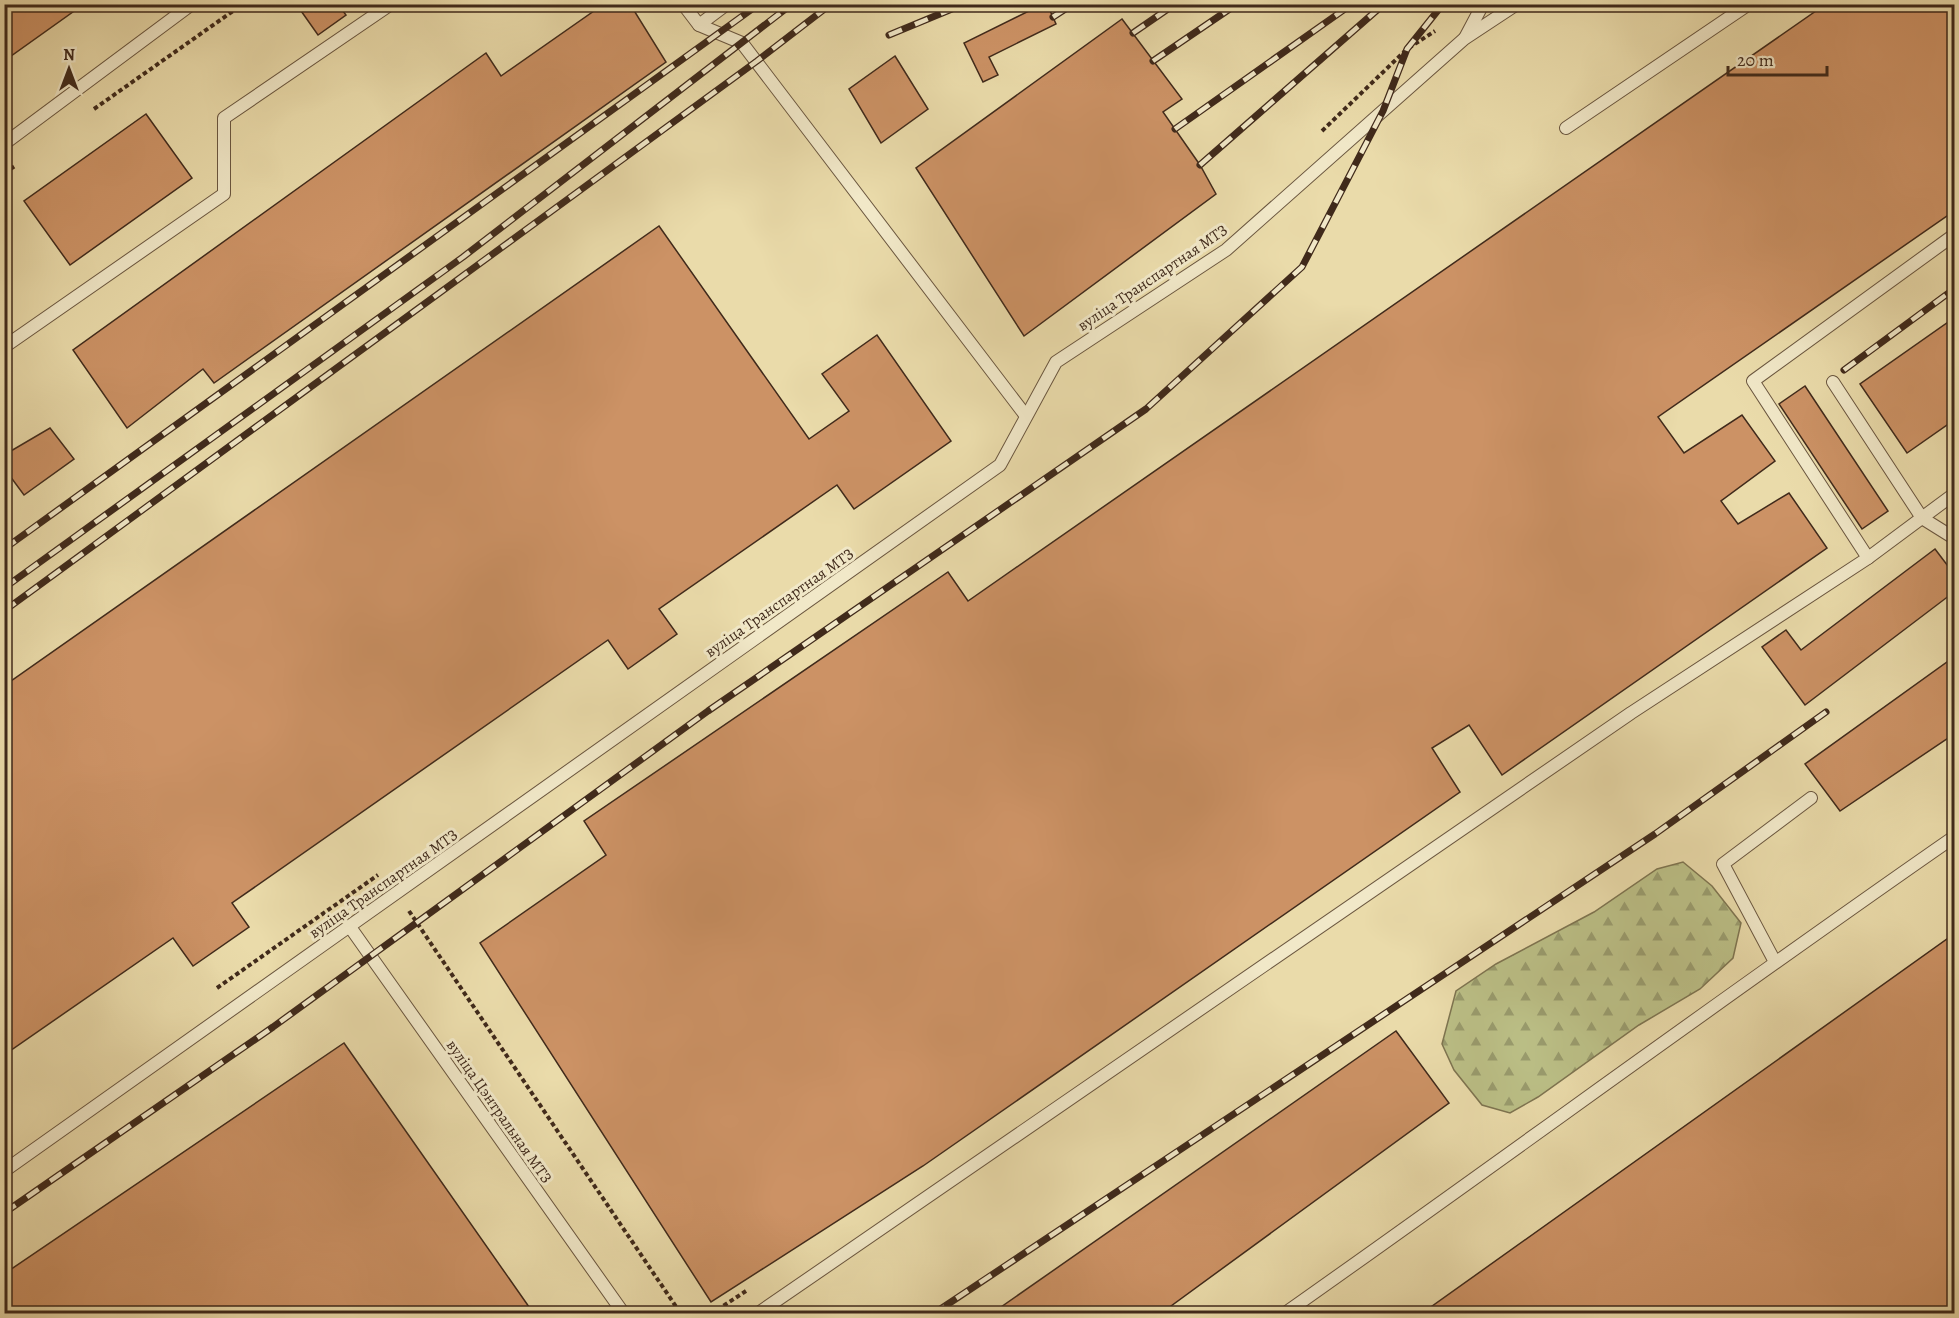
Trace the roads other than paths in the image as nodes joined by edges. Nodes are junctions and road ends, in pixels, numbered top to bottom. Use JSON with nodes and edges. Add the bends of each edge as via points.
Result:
{"nodes":[{"id":1,"x":192,"y":4,"type":"edge"},
{"id":2,"x":391,"y":4,"type":"edge"},
{"id":3,"x":682,"y":4,"type":"edge"},
{"id":4,"x":727,"y":4,"type":"edge"},
{"id":5,"x":1483,"y":4,"type":"edge"},
{"id":6,"x":1517,"y":4,"type":"edge"},
{"id":7,"x":1749,"y":4,"type":"edge"},
{"id":8,"x":699,"y":25,"type":"junction"},
{"id":9,"x":1464,"y":39,"type":"junction"},
{"id":10,"x":1566,"y":128,"type":"dead end"},
{"id":11,"x":4,"y":144,"type":"edge"},
{"id":12,"x":1954,"y":235,"type":"edge"},
{"id":13,"x":4,"y":347,"type":"edge"},
{"id":14,"x":1833,"y":382,"type":"dead end"},
{"id":15,"x":1026,"y":416,"type":"junction"},
{"id":16,"x":1954,"y":494,"type":"edge"},
{"id":17,"x":1922,"y":518,"type":"junction"},
{"id":18,"x":1954,"y":538,"type":"edge"},
{"id":19,"x":1868,"y":558,"type":"junction"},
{"id":20,"x":1810,"y":798,"type":"dead end"},
{"id":21,"x":1954,"y":837,"type":"edge"},
{"id":22,"x":350,"y":927,"type":"junction"},
{"id":23,"x":1774,"y":962,"type":"junction"},
{"id":24,"x":4,"y":1171,"type":"edge"},
{"id":25,"x":624,"y":1314,"type":"edge"},
{"id":26,"x":757,"y":1314,"type":"edge"},
{"id":27,"x":1284,"y":1314,"type":"edge"}],
"edges":[{"from":1,"to":11,"type":"lane"},
{"from":2,"to":13,"type":"lane","via":[[224,118],[224,194]]},
{"from":3,"to":8,"type":"lane"},
{"from":4,"to":8,"type":"lane"},
{"from":5,"to":9,"type":"lane"},
{"from":6,"to":9,"type":"lane","name":"вуліца Транспартная МТЗ"},
{"from":7,"to":10,"type":"lane"},
{"from":8,"to":15,"type":"lane","via":[[742,43]]},
{"from":9,"to":15,"type":"lane","name":"вуліца Транспартная МТЗ","via":[[1226,250],[1056,362]]},
{"from":12,"to":19,"type":"lane","via":[[1754,381]]},
{"from":14,"to":17,"type":"lane"},
{"from":15,"to":22,"type":"lane","name":"вуліца Транспартная МТЗ","via":[[1000,465]]},
{"from":16,"to":17,"type":"lane"},
{"from":17,"to":18,"type":"lane"},
{"from":17,"to":19,"type":"lane"},
{"from":19,"to":26,"type":"lane","via":[[1631,713]]},
{"from":20,"to":23,"type":"lane","via":[[1723,864]]},
{"from":21,"to":23,"type":"lane"},
{"from":22,"to":24,"type":"lane","name":"вуліца Транспартная МТЗ"},
{"from":22,"to":25,"type":"lane","name":"вуліца Цэнтральная МТЗ"},
{"from":23,"to":27,"type":"lane"}]}
